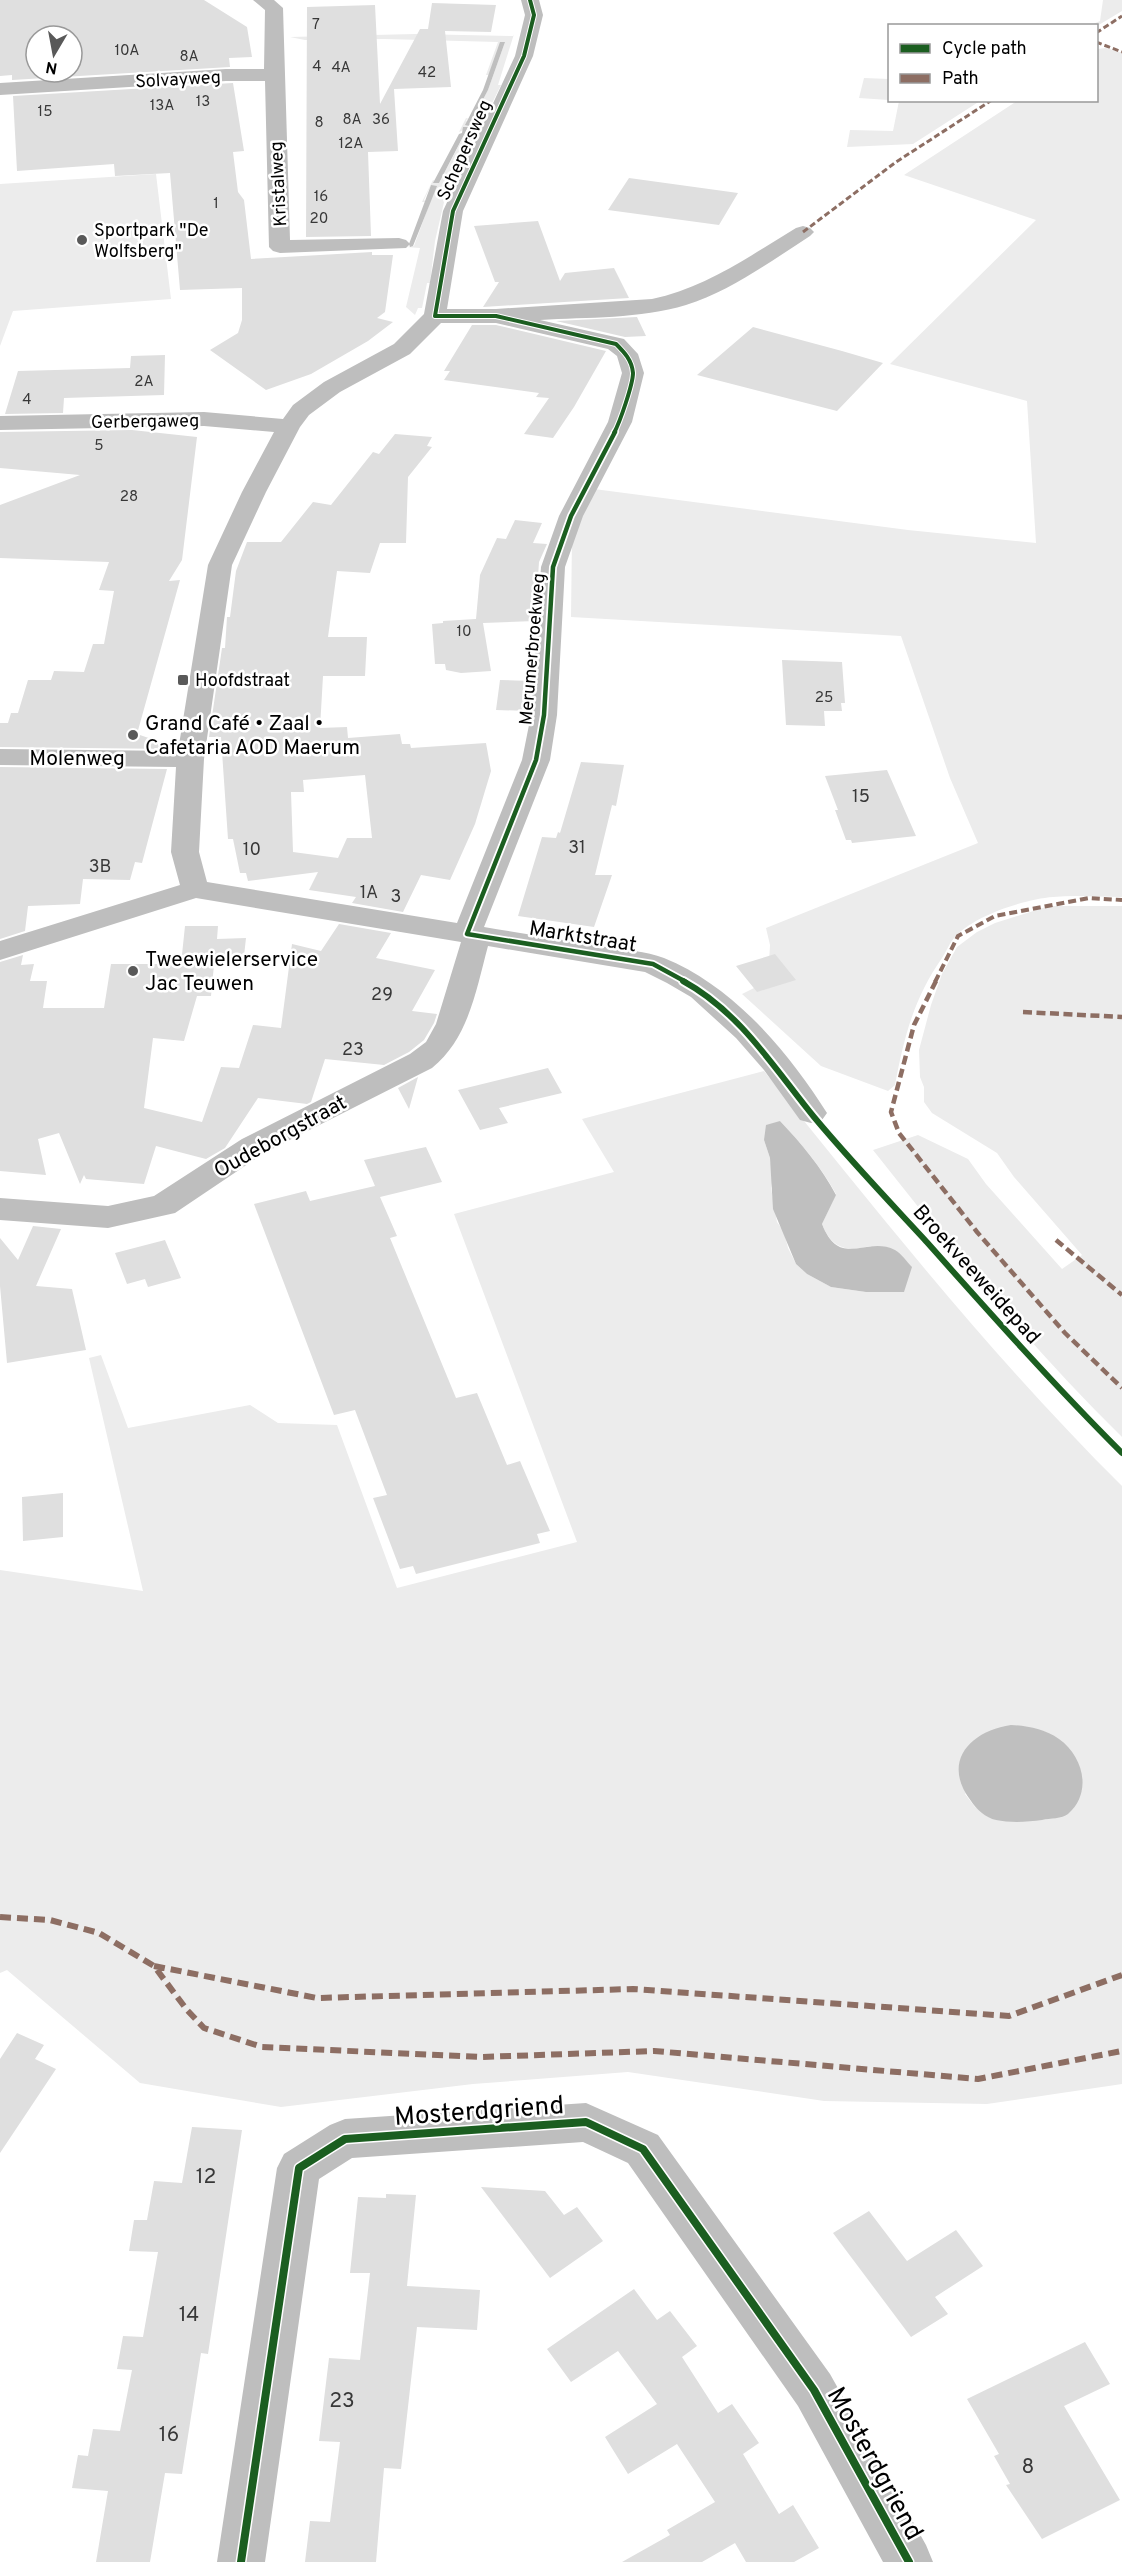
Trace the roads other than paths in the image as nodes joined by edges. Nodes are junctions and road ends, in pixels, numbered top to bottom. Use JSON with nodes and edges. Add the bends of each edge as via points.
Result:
{"nodes":[{"id":1,"x":262,"y":0,"type":"edge"},
{"id":2,"x":531,"y":0,"type":"edge"},
{"id":3,"x":274,"y":75,"type":"junction"},
{"id":4,"x":0,"y":90,"type":"edge"},
{"id":5,"x":803,"y":232,"type":"dead end"},
{"id":6,"x":399,"y":244,"type":"dead end"},
{"id":7,"x":435,"y":316,"type":"junction"},
{"id":8,"x":496,"y":316,"type":"junction"},
{"id":9,"x":0,"y":423,"type":"edge"},
{"id":10,"x":289,"y":426,"type":"junction"},
{"id":11,"x":0,"y":758,"type":"edge"},
{"id":12,"x":190,"y":759,"type":"junction"},
{"id":13,"x":195,"y":889,"type":"junction"},
{"id":14,"x":472,"y":934,"type":"junction"},
{"id":15,"x":0,"y":951,"type":"edge"},
{"id":16,"x":811,"y":1113,"type":"dead end"},
{"id":17,"x":0,"y":1209,"type":"edge"},
{"id":18,"x":241,"y":2562,"type":"edge"},
{"id":19,"x":909,"y":2562,"type":"edge"}],
"edges":[{"from":1,"to":3,"type":"street","via":[[274,8]]},
{"from":2,"to":7,"type":"street","name":"Schepersweg","via":[[534,15],[524,56],[453,211]]},
{"from":3,"to":4,"type":"street","name":"Solvayweg"},
{"from":3,"to":6,"type":"street","name":"Kristalweg","via":[[280,247]]},
{"from":5,"to":8,"type":"street","name":"Merumerbroekweg","via":[[729,278],[680,300],[652,306]]},
{"from":7,"to":8,"type":"street","name":"Merumerbroekweg"},
{"from":7,"to":10,"type":"street","via":[[402,349],[332,387],[302,410]]},
{"from":8,"to":14,"type":"street","name":"Merumerbroekweg","via":[[616,344],[627,354],[633,373],[620,422],[571,516],[554,567],[544,716],[536,760],[497,854]]},
{"from":9,"to":10,"type":"street","name":"Gerbergaweg","via":[[204,419]]},
{"from":10,"to":12,"type":"street","via":[[220,565]]},
{"from":11,"to":12,"type":"street","name":"Molenweg"},
{"from":12,"to":13,"type":"street","via":[[186,852]]},
{"from":13,"to":14,"type":"street","name":"Marktstraat"},
{"from":13,"to":15,"type":"street"},
{"from":14,"to":16,"type":"street","name":"Marktstraat","via":[[652,964],[700,990],[743,1028]]},
{"from":14,"to":17,"type":"street","name":"Oudeborgstraat","via":[[451,1024],[437,1048],[421,1061],[253,1146],[164,1204],[108,1217]]},
{"from":18,"to":19,"type":"street","name":"Mosterdgriend","via":[[299,2168],[345,2139],[586,2122],[643,2149],[814,2390]]}]}
